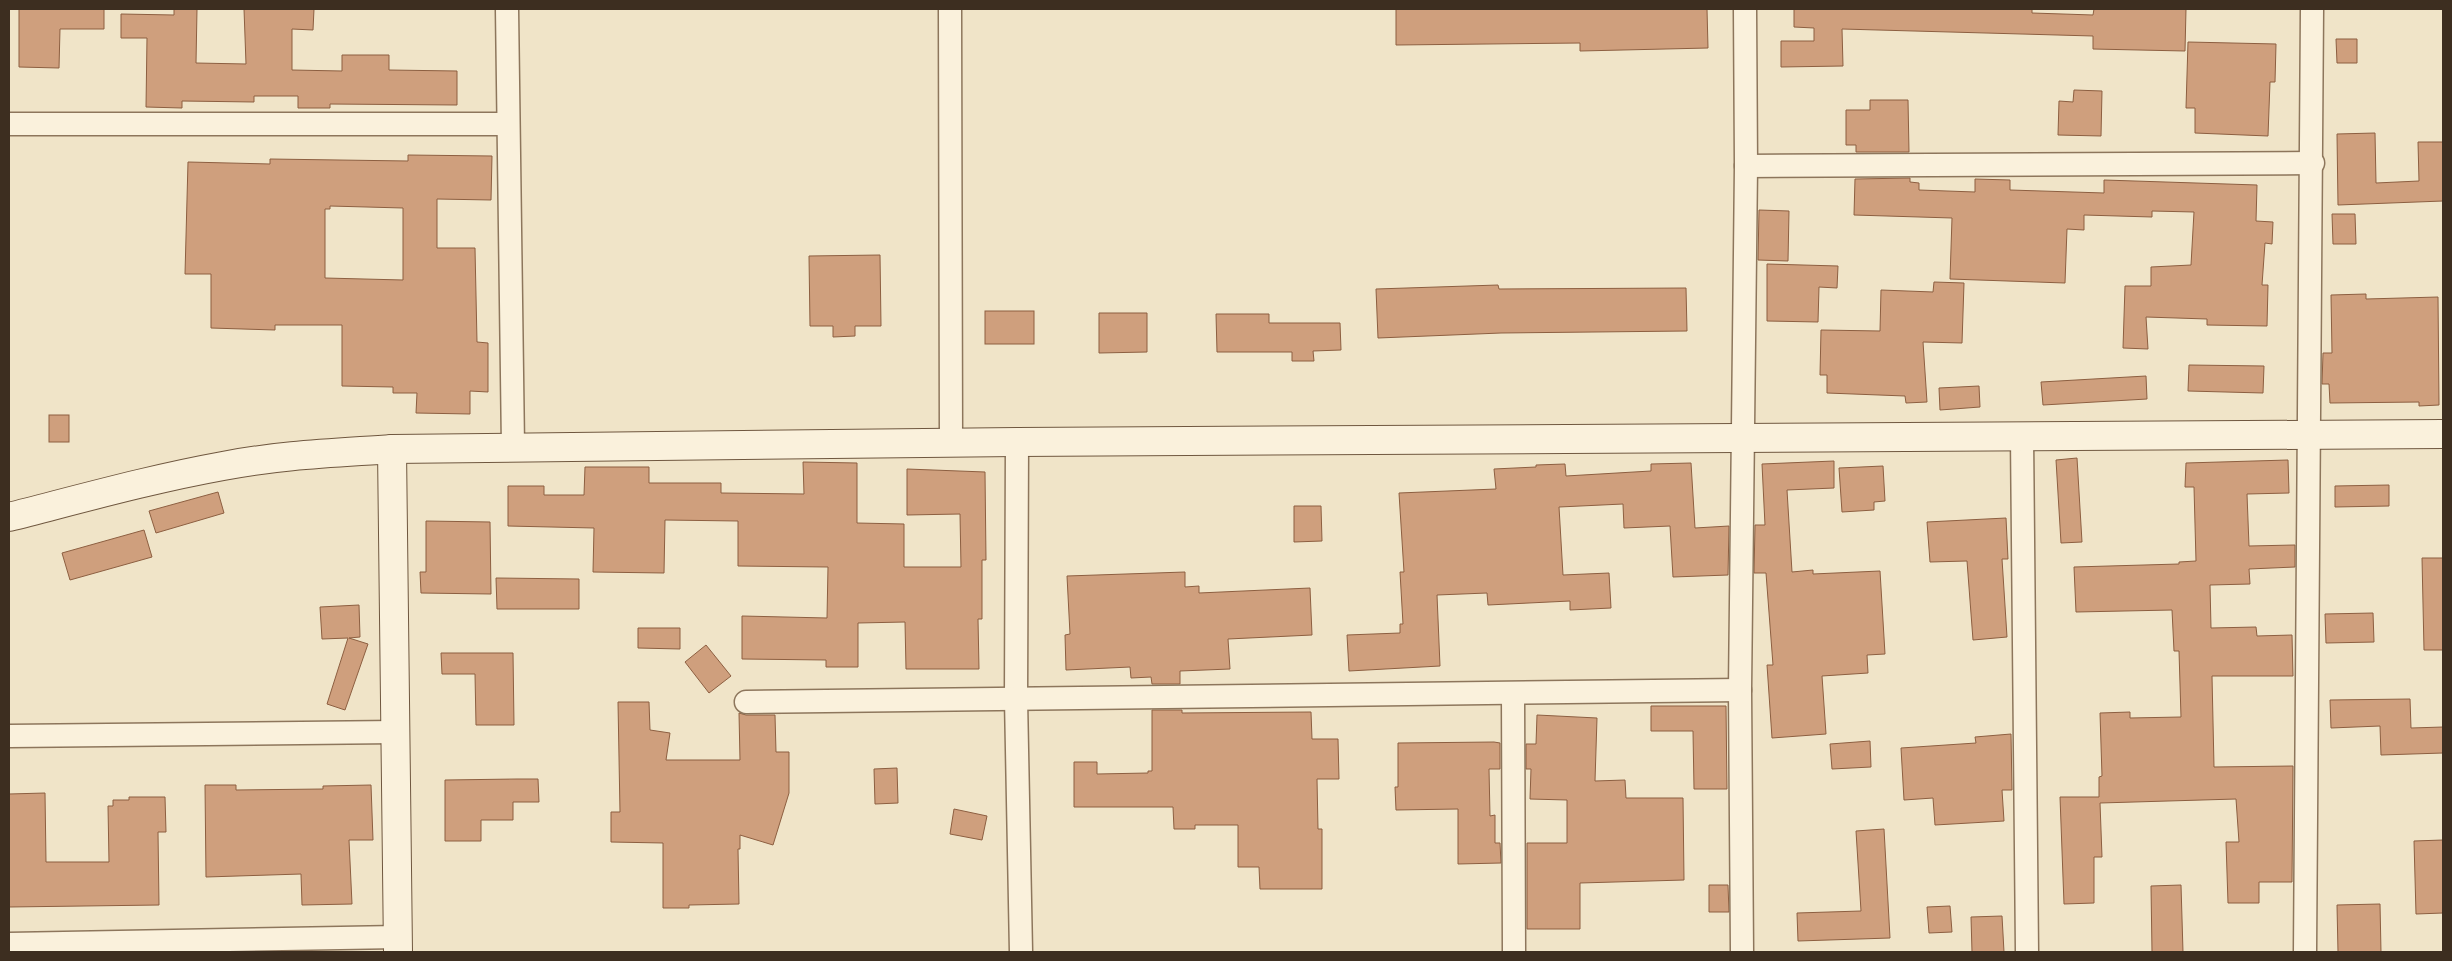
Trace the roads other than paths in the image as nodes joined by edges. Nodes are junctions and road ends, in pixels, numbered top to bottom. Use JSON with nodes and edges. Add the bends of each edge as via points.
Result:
{"nodes":[{"id":1,"x":507,"y":9,"type":"edge"},
{"id":2,"x":950,"y":9,"type":"edge"},
{"id":3,"x":1745,"y":9,"type":"edge"},
{"id":4,"x":2312,"y":9,"type":"edge"},
{"id":5,"x":9,"y":124,"type":"edge"},
{"id":6,"x":507,"y":124,"type":"junction"},
{"id":7,"x":2313,"y":163,"type":"junction"},
{"id":8,"x":1746,"y":166,"type":"junction"},
{"id":9,"x":2443,"y":434,"type":"edge"},
{"id":10,"x":2311,"y":435,"type":"junction"},
{"id":11,"x":2022,"y":436,"type":"junction"},
{"id":12,"x":1744,"y":438,"type":"junction"},
{"id":13,"x":1018,"y":442,"type":"junction"},
{"id":14,"x":952,"y":443,"type":"junction"},
{"id":15,"x":513,"y":447,"type":"junction"},
{"id":16,"x":392,"y":449,"type":"junction"},
{"id":17,"x":9,"y":517,"type":"edge"},
{"id":18,"x":1740,"y":690,"type":"junction"},
{"id":19,"x":1513,"y":694,"type":"junction"},
{"id":20,"x":1016,"y":699,"type":"junction"},
{"id":21,"x":746,"y":702,"type":"dead end"},
{"id":22,"x":396,"y":732,"type":"junction"},
{"id":23,"x":9,"y":736,"type":"edge"},
{"id":24,"x":9,"y":944,"type":"edge"},
{"id":25,"x":398,"y":945,"type":"edge"},
{"id":26,"x":136,"y":947,"type":"edge"},
{"id":27,"x":1021,"y":952,"type":"edge"},
{"id":28,"x":1514,"y":952,"type":"edge"},
{"id":29,"x":1742,"y":952,"type":"edge"},
{"id":30,"x":2027,"y":952,"type":"edge"},
{"id":31,"x":2305,"y":952,"type":"edge"}],
"edges":[{"from":1,"to":6,"type":"street"},
{"from":2,"to":14,"type":"street"},
{"from":3,"to":8,"type":"street"},
{"from":4,"to":7,"type":"street"},
{"from":5,"to":6,"type":"street"},
{"from":6,"to":15,"type":"street"},
{"from":7,"to":8,"type":"street"},
{"from":7,"to":10,"type":"street"},
{"from":8,"to":12,"type":"street"},
{"from":9,"to":10,"type":"street"},
{"from":10,"to":11,"type":"street"},
{"from":10,"to":31,"type":"street"},
{"from":11,"to":12,"type":"street"},
{"from":11,"to":30,"type":"street"},
{"from":12,"to":13,"type":"street"},
{"from":12,"to":18,"type":"street"},
{"from":13,"to":14,"type":"street"},
{"from":13,"to":20,"type":"street"},
{"from":14,"to":15,"type":"street"},
{"from":15,"to":16,"type":"street"},
{"from":16,"to":17,"type":"street","via":[[290,456],[222,466]]},
{"from":16,"to":22,"type":"street"},
{"from":18,"to":19,"type":"street"},
{"from":18,"to":29,"type":"street"},
{"from":19,"to":20,"type":"street"},
{"from":19,"to":28,"type":"street"},
{"from":20,"to":21,"type":"street"},
{"from":20,"to":27,"type":"street"},
{"from":22,"to":23,"type":"street"},
{"from":22,"to":25,"type":"street"},
{"from":24,"to":26,"type":"street"},
{"from":25,"to":26,"type":"street"}]}
